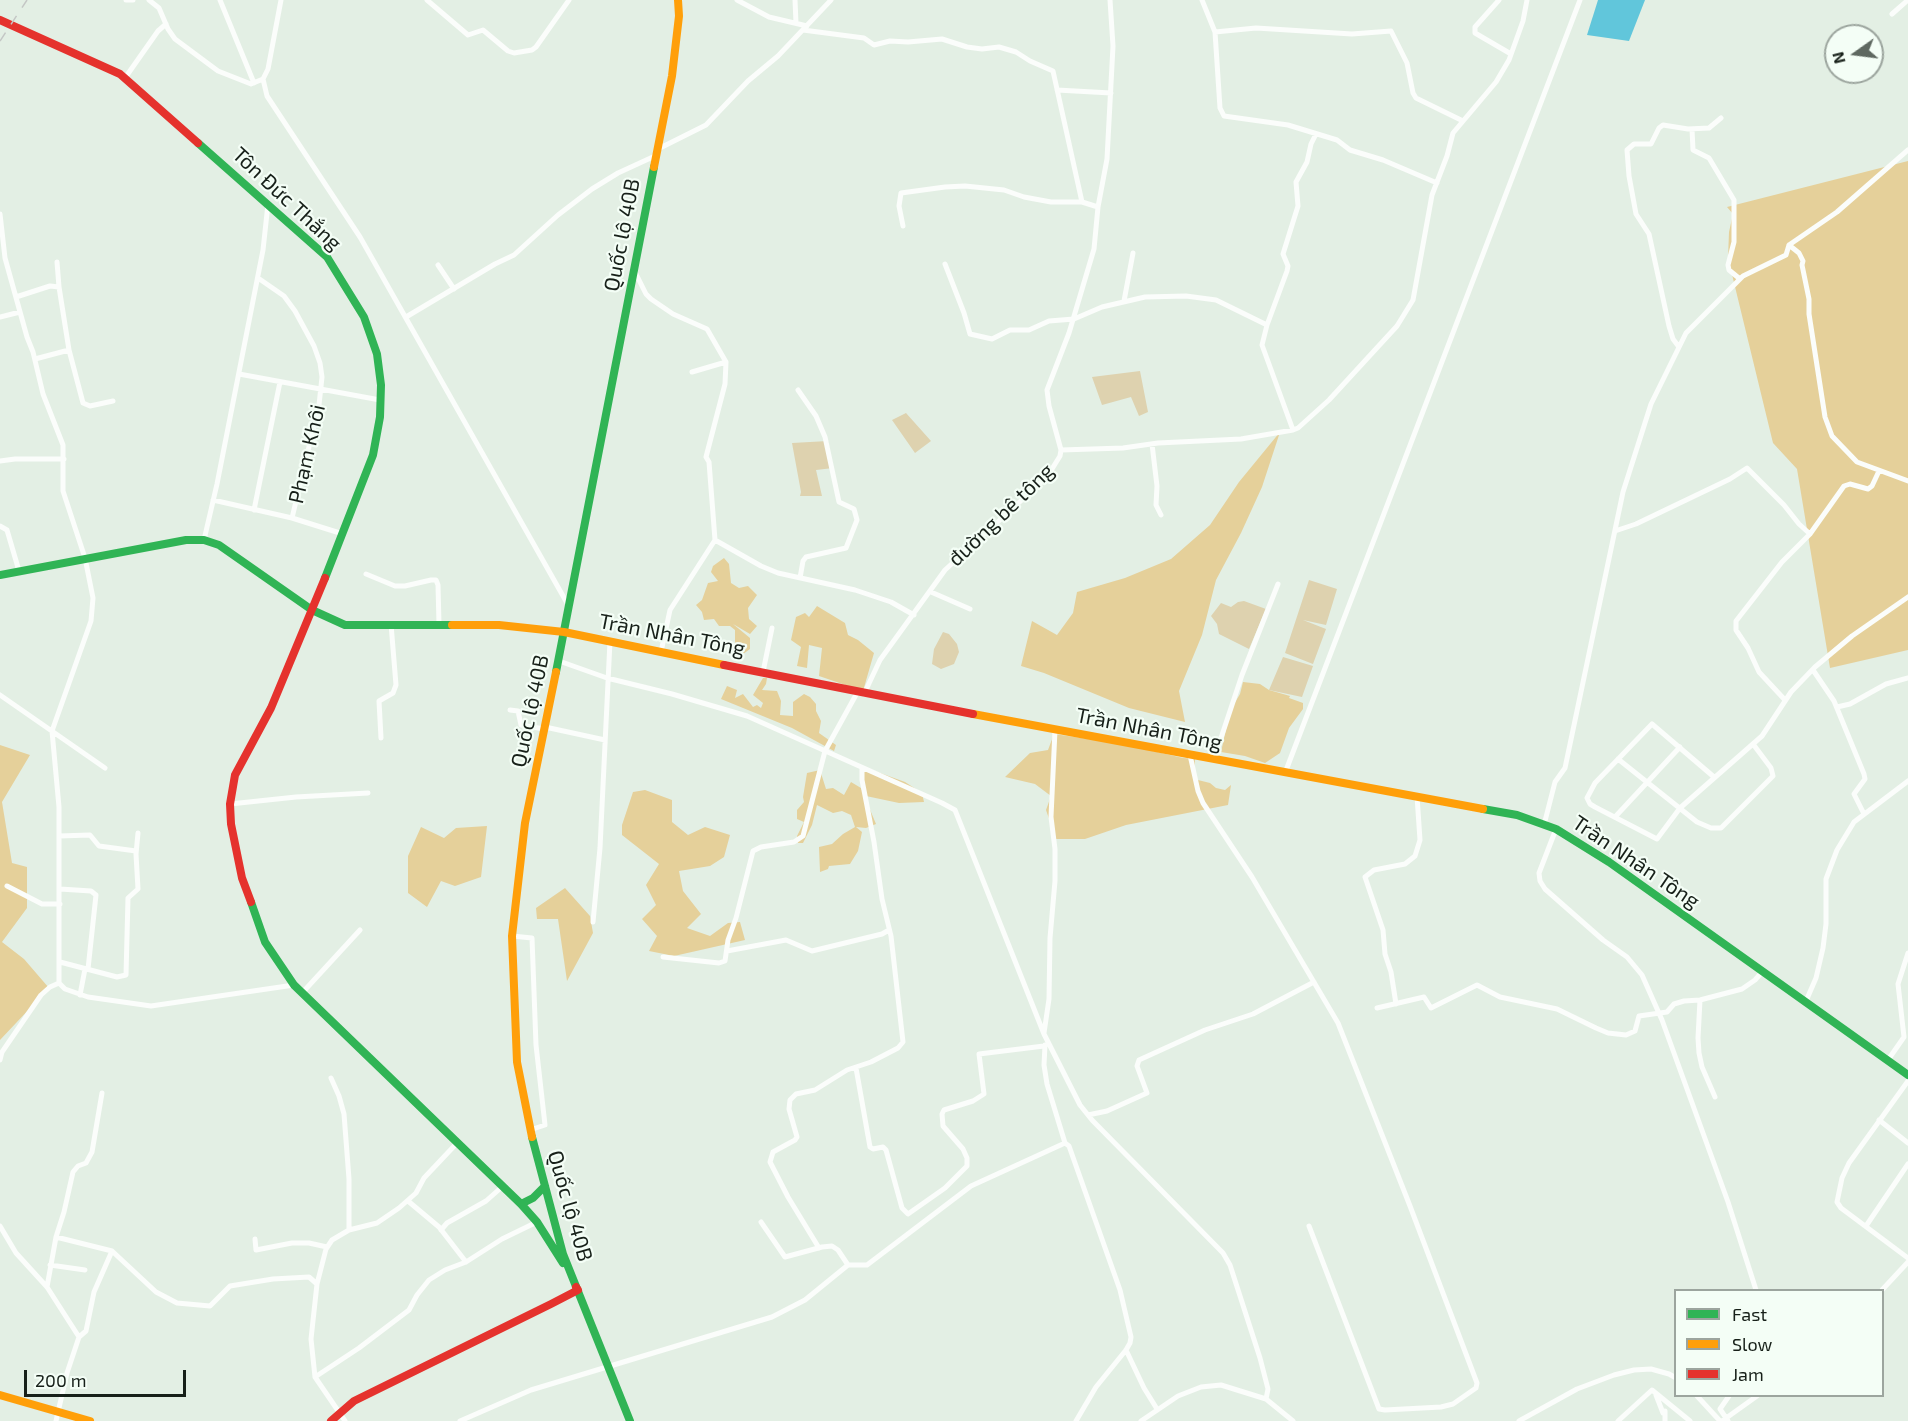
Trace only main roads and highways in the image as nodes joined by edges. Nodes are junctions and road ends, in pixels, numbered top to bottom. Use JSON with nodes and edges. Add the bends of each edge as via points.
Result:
{"nodes":[{"id":1,"x":678,"y":0,"type":"edge"},
{"id":2,"x":0,"y":20,"type":"edge"},
{"id":3,"x":0,"y":575,"type":"edge"},
{"id":4,"x":312,"y":610,"type":"junction"},
{"id":5,"x":564,"y":632,"type":"junction"},
{"id":6,"x":1908,"y":1075,"type":"edge"},
{"id":7,"x":544,"y":1186,"type":"junction"},
{"id":8,"x":521,"y":1204,"type":"junction"},
{"id":9,"x":578,"y":1290,"type":"junction"},
{"id":10,"x":0,"y":1395,"type":"edge"},
{"id":11,"x":57,"y":1417,"type":"edge"},
{"id":12,"x":342,"y":1417,"type":"edge"},
{"id":13,"x":90,"y":1421,"type":"edge"},
{"id":14,"x":331,"y":1421,"type":"edge"},
{"id":15,"x":630,"y":1421,"type":"edge"}],
"edges":[{"from":1,"to":5,"type":"main road","name":"Quốc lộ 40B","via":[[672,76]]},
{"from":2,"to":4,"type":"main road","name":"Tôn Đức Thắng","via":[[125,78],[327,257],[357,302],[377,354],[380,417],[373,455]]},
{"from":3,"to":4,"type":"main road","name":"Trần Nhân Tông","via":[[186,540],[204,540],[219,545]]},
{"from":4,"to":5,"type":"main road","name":"Trần Nhân Tông","via":[[345,625],[499,625]]},
{"from":4,"to":8,"type":"main road","name":"Tôn Đức Thắng","via":[[272,708],[235,776],[231,824],[243,878],[266,942],[294,985]]},
{"from":5,"to":6,"type":"main road","name":"Trần Nhân Tông","via":[[860,693],[1517,815],[1556,829],[1609,862]]},
{"from":5,"to":7,"type":"main road","name":"Quốc lộ 40B","via":[[525,823],[512,936],[518,1062]]},
{"from":7,"to":8,"type":"main road"},
{"from":7,"to":9,"type":"main road","name":"Quốc lộ 40B","via":[[563,1254]]},
{"from":8,"to":9,"type":"main road","name":"Tôn Đức Thắng","via":[[555,1249]]},
{"from":9,"to":12,"type":"main road","via":[[378,1388],[354,1401]]},
{"from":9,"to":15,"type":"main road","name":"Quốc lộ 40B"},
{"from":10,"to":11,"type":"main road"},
{"from":11,"to":13,"type":"main road"},
{"from":12,"to":14,"type":"main road"}]}
